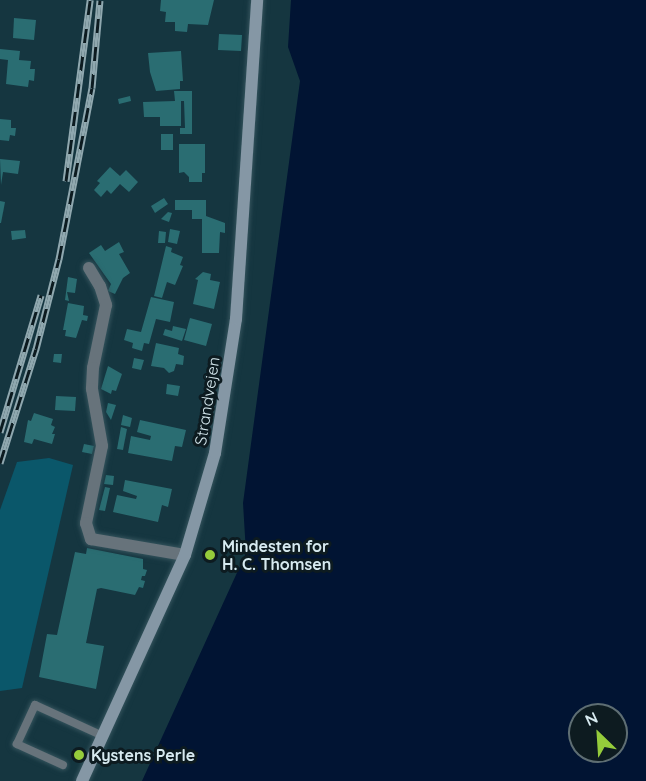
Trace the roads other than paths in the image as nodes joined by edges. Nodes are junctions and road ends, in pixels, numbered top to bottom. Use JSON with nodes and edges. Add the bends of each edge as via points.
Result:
{"nodes":[{"id":1,"x":258,"y":0,"type":"edge"},
{"id":2,"x":88,"y":268,"type":"dead end"},
{"id":3,"x":185,"y":555,"type":"junction"},
{"id":4,"x":103,"y":736,"type":"junction"},
{"id":5,"x":63,"y":765,"type":"dead end"},
{"id":6,"x":82,"y":781,"type":"edge"}],
"edges":[{"from":1,"to":3,"type":"main road","name":"Strandvejen","via":[[236,319],[216,453]]},
{"from":2,"to":3,"type":"street","via":[[100,285],[106,305],[92,378],[102,446],[86,522],[91,539]]},
{"from":3,"to":4,"type":"main road","name":"Strandvejen"},
{"from":4,"to":5,"type":"lane","via":[[35,705],[17,744]]},
{"from":4,"to":6,"type":"main road","name":"Strandvejen"}]}
